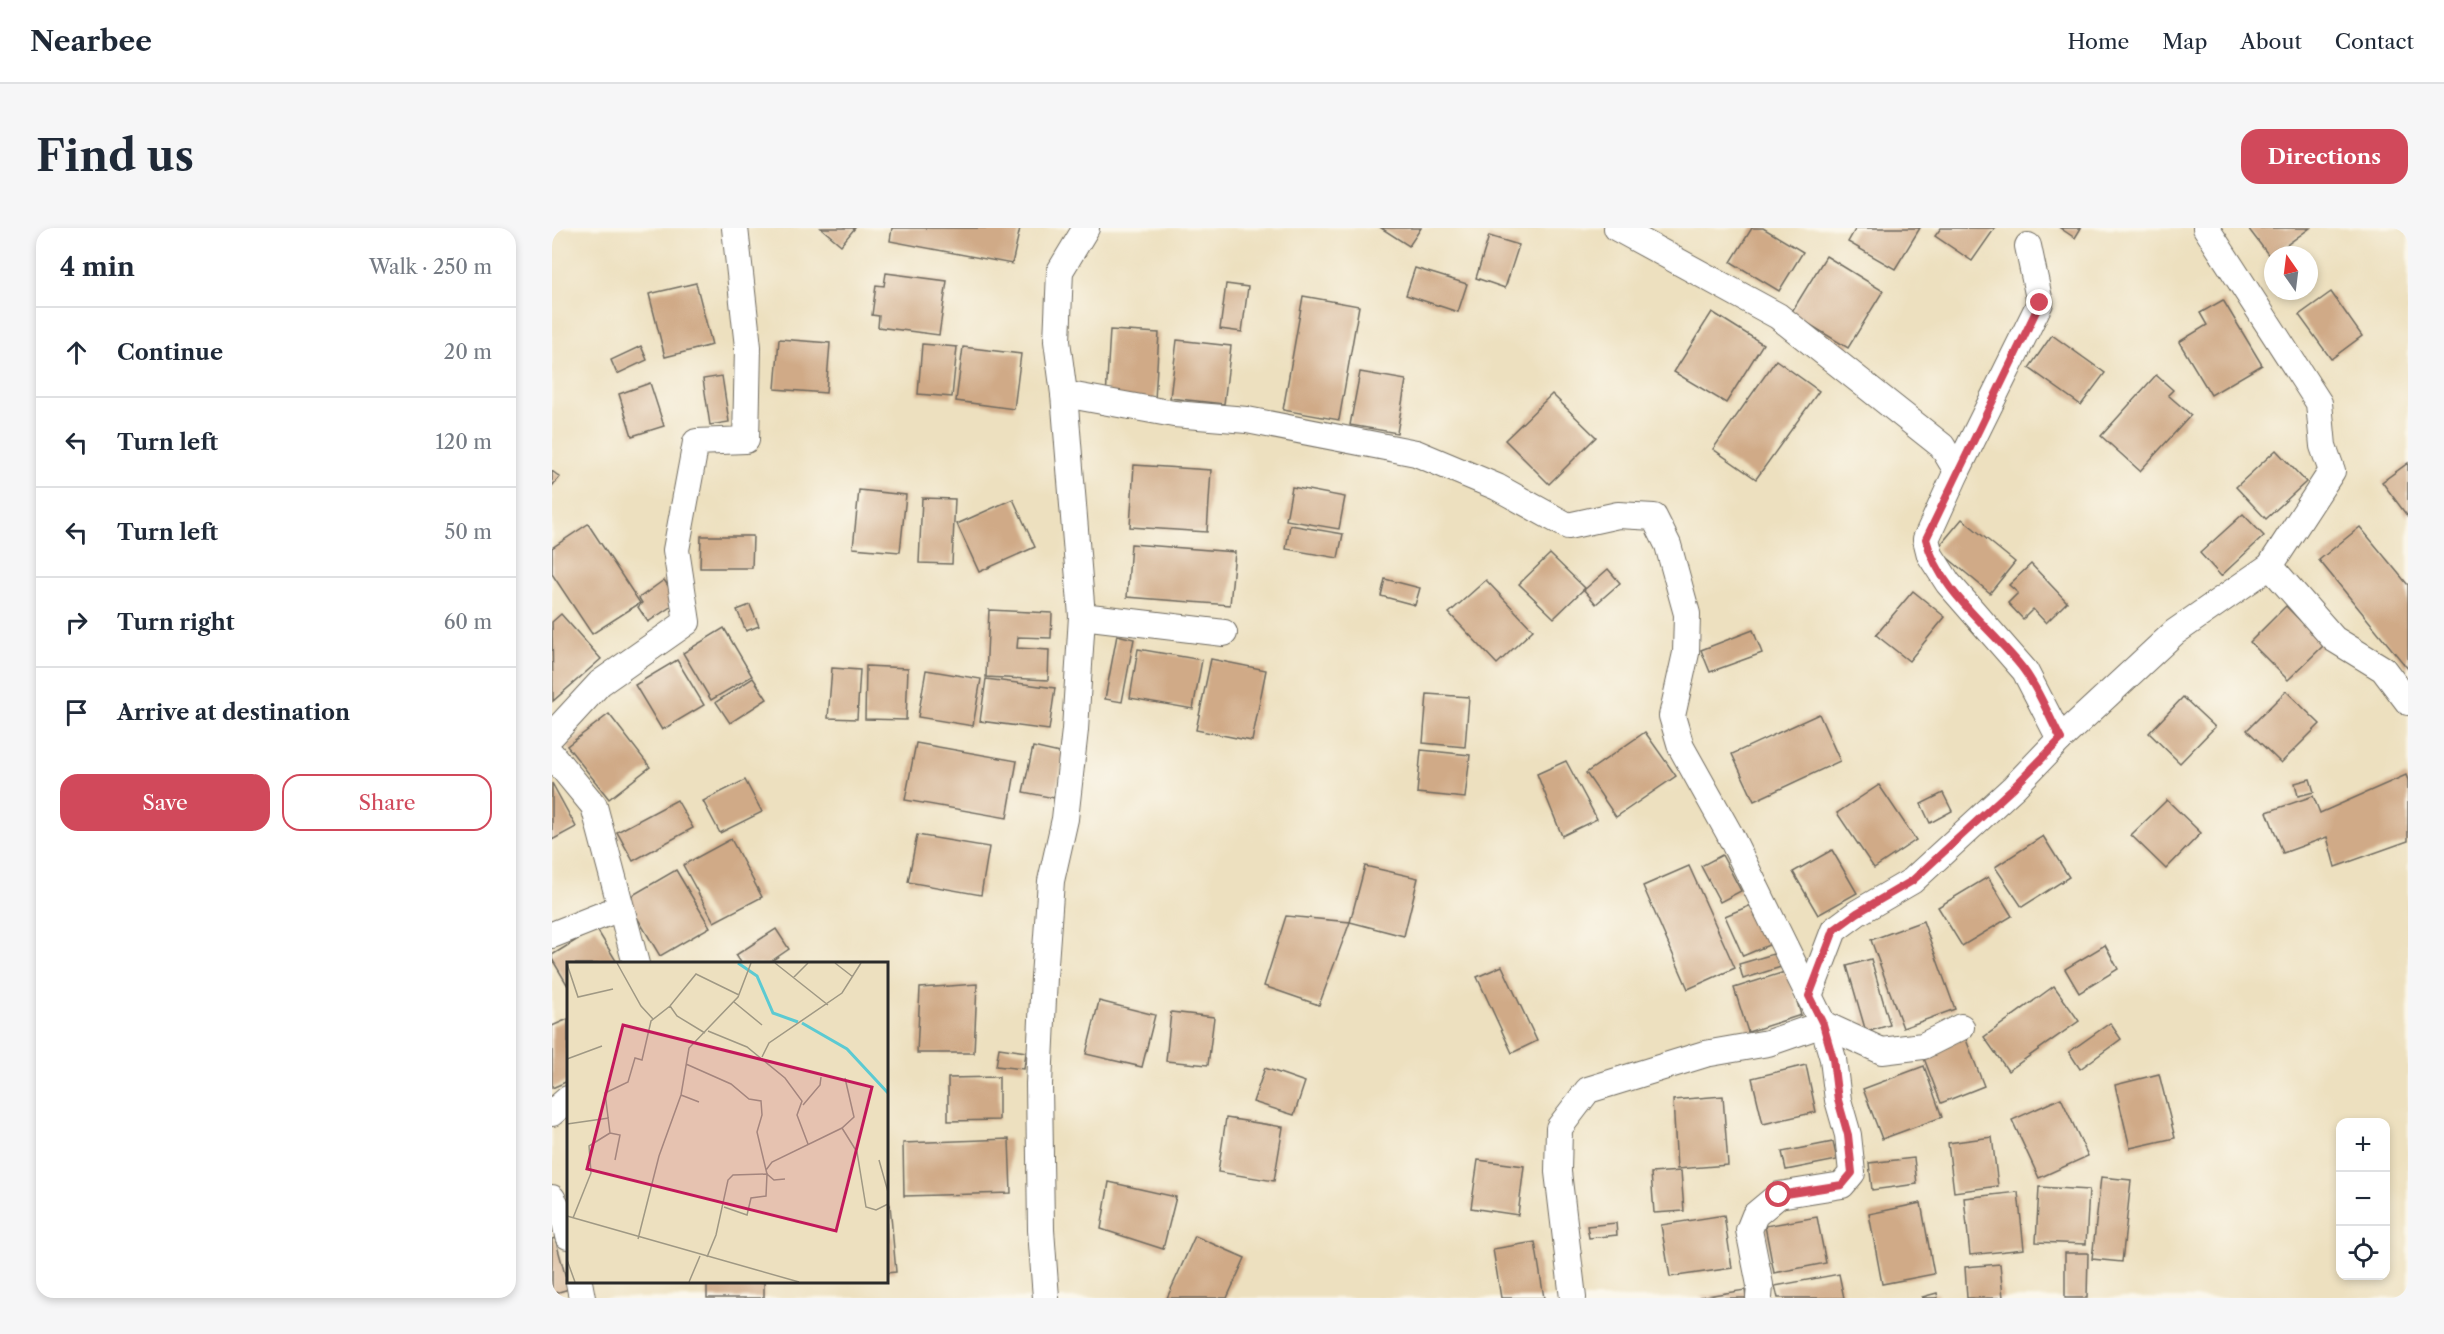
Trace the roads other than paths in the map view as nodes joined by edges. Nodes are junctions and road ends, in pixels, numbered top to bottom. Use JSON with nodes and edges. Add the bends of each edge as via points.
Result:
{"nodes":[{"id":1,"x":735,"y":228,"type":"edge"},
{"id":2,"x":1086,"y":228,"type":"edge"},
{"id":3,"x":1617,"y":228,"type":"edge"},
{"id":4,"x":2206,"y":228,"type":"edge"},
{"id":5,"x":2028,"y":246,"type":"dead end"},
{"id":6,"x":1064,"y":393,"type":"junction"},
{"id":7,"x":1957,"y":471,"type":"junction"},
{"id":8,"x":2270,"y":566,"type":"junction"},
{"id":9,"x":1082,"y":616,"type":"junction"},
{"id":10,"x":1224,"y":633,"type":"dead end"},
{"id":11,"x":2408,"y":702,"type":"edge"},
{"id":12,"x":552,"y":735,"type":"edge"},
{"id":13,"x":2061,"y":739,"type":"junction"},
{"id":14,"x":552,"y":755,"type":"edge"},
{"id":15,"x":620,"y":908,"type":"junction"},
{"id":16,"x":552,"y":935,"type":"edge"},
{"id":17,"x":636,"y":962,"type":"edge"},
{"id":18,"x":1809,"y":996,"type":"junction"},
{"id":19,"x":1823,"y":1024,"type":"junction"},
{"id":20,"x":1961,"y":1026,"type":"dead end"},
{"id":21,"x":567,"y":1100,"type":"edge"},
{"id":22,"x":552,"y":1113,"type":"edge"},
{"id":23,"x":552,"y":1198,"type":"edge"},
{"id":24,"x":567,"y":1231,"type":"edge"},
{"id":25,"x":579,"y":1283,"type":"edge"},
{"id":26,"x":582,"y":1298,"type":"edge"},
{"id":27,"x":1046,"y":1298,"type":"edge"},
{"id":28,"x":1573,"y":1298,"type":"edge"},
{"id":29,"x":1759,"y":1298,"type":"edge"}],
"edges":[{"from":1,"to":12,"type":"street","via":[[748,347],[746,441],[696,442],[676,550],[687,622],[600,683]]},
{"from":2,"to":6,"type":"street","via":[[1060,271],[1057,341]]},
{"from":3,"to":7,"type":"street","via":[[1778,315],[1942,446]]},
{"from":4,"to":8,"type":"street","via":[[2319,404],[2324,446],[2332,471]]},
{"from":5,"to":7,"type":"street","via":[[2040,303]]},
{"from":6,"to":9,"type":"street"},
{"from":6,"to":18,"type":"street","via":[[1174,414],[1247,420],[1416,453],[1497,487],[1568,526],[1618,515],[1654,517],[1668,545],[1687,614],[1686,653],[1672,716],[1681,747],[1729,833]]},
{"from":7,"to":13,"type":"street","via":[[1926,539],[1930,555],[1948,583],[2025,671]]},
{"from":8,"to":11,"type":"street","via":[[2334,639],[2383,669]]},
{"from":8,"to":13,"type":"street","via":[[2175,632]]},
{"from":9,"to":10,"type":"street"},
{"from":9,"to":27,"type":"street","via":[[1075,730],[1065,819],[1051,881],[1044,976],[1039,1084]]},
{"from":13,"to":18,"type":"street","via":[[1912,881],[1834,930]]},
{"from":14,"to":15,"type":"street","via":[[594,806]]},
{"from":15,"to":16,"type":"street"},
{"from":15,"to":17,"type":"street"},
{"from":18,"to":19,"type":"street"},
{"from":19,"to":20,"type":"street","via":[[1882,1051],[1923,1046]]},
{"from":19,"to":28,"type":"street","via":[[1768,1043],[1705,1054],[1588,1090],[1559,1128],[1558,1173]]},
{"from":19,"to":29,"type":"street","via":[[1848,1135],[1852,1173],[1842,1185],[1779,1195],[1755,1215],[1749,1230]]},
{"from":21,"to":22,"type":"street"},
{"from":23,"to":24,"type":"street"},
{"from":25,"to":26,"type":"street"}]}
